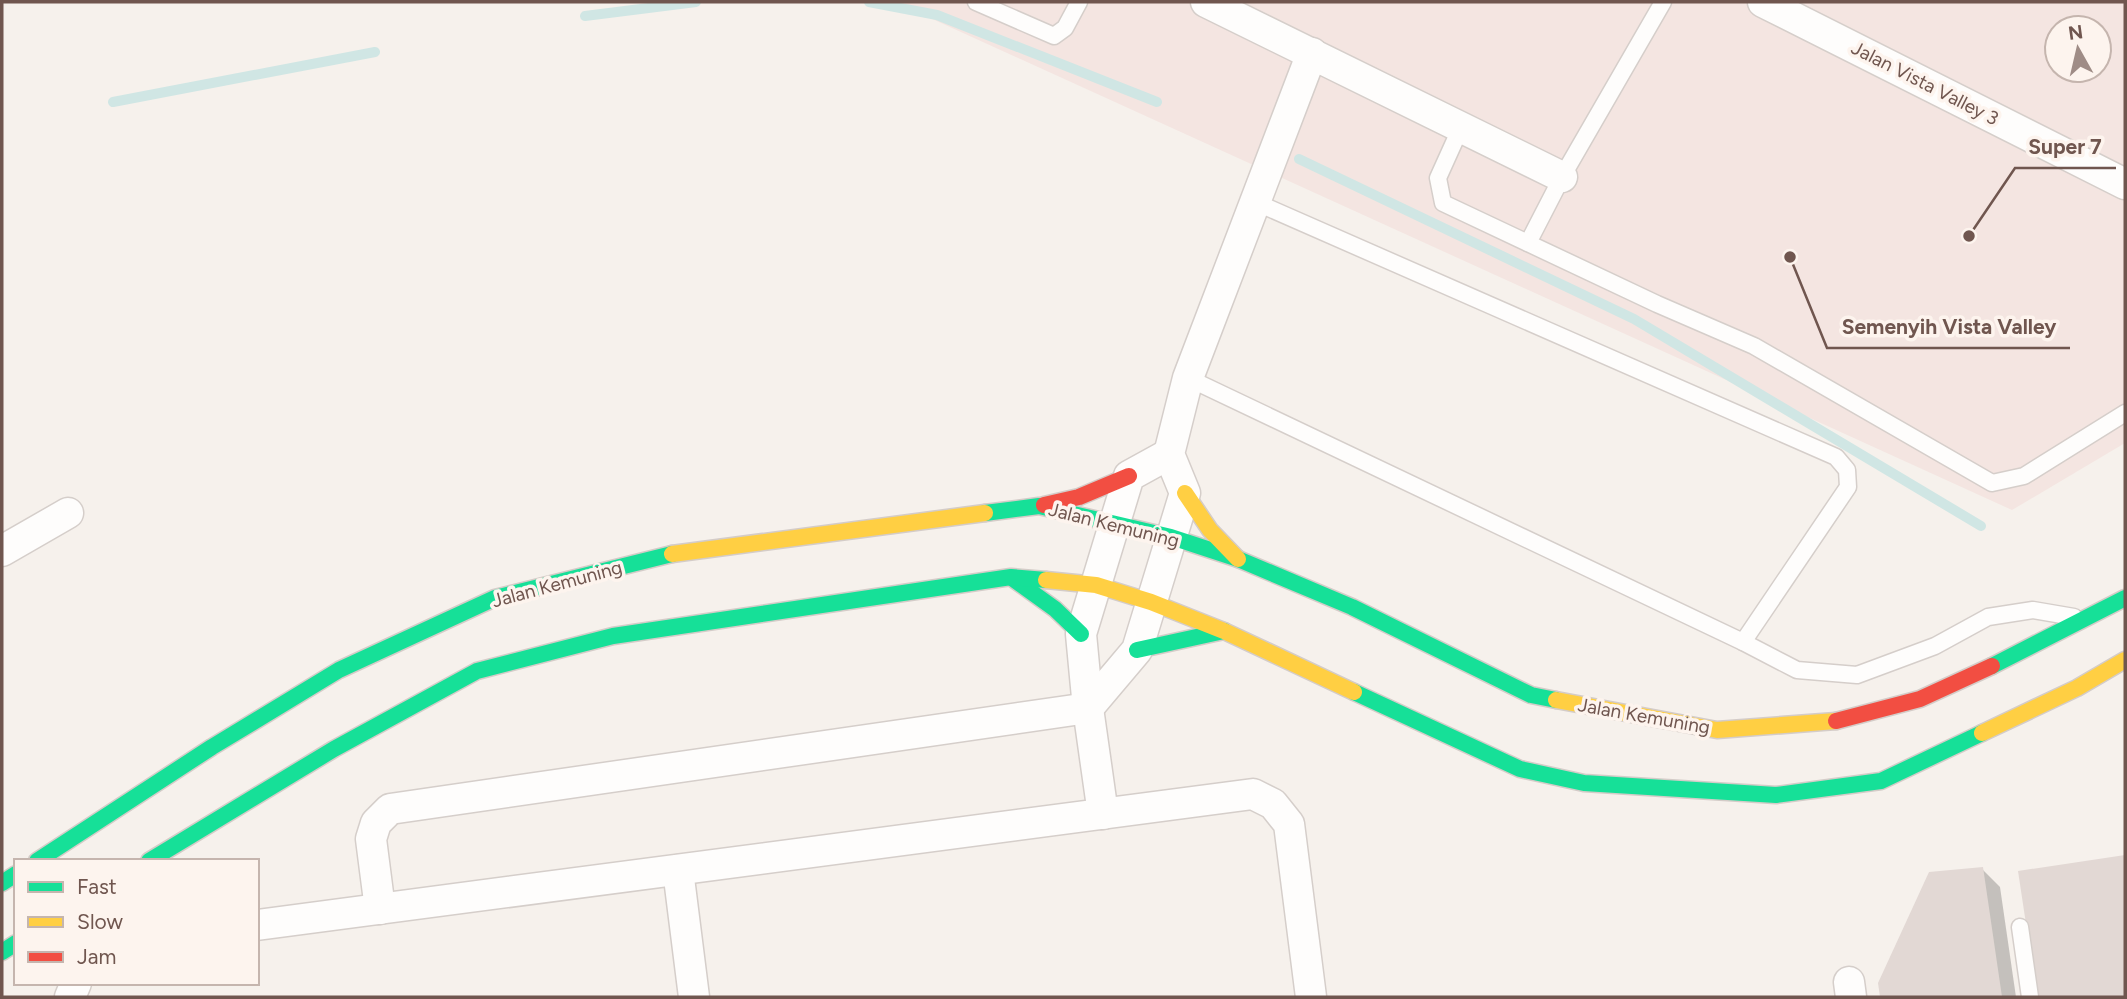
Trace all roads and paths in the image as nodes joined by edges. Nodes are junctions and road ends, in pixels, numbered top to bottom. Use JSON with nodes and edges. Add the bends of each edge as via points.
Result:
{"nodes":[{"id":1,"x":976,"y":2,"type":"edge"},
{"id":2,"x":1079,"y":2,"type":"edge"},
{"id":3,"x":1206,"y":2,"type":"edge"},
{"id":4,"x":1663,"y":2,"type":"edge"},
{"id":5,"x":1763,"y":2,"type":"edge"},
{"id":6,"x":1797,"y":9,"type":"edge"},
{"id":7,"x":1312,"y":53,"type":"junction"},
{"id":8,"x":1461,"y":127,"type":"junction"},
{"id":9,"x":1562,"y":177,"type":"junction"},
{"id":10,"x":2125,"y":184,"type":"edge"},
{"id":11,"x":1255,"y":202,"type":"junction"},
{"id":12,"x":1528,"y":243,"type":"junction"},
{"id":13,"x":1188,"y":378,"type":"junction"},
{"id":14,"x":2125,"y":413,"type":"edge"},
{"id":15,"x":1169,"y":454,"type":"junction"},
{"id":16,"x":1129,"y":477,"type":"junction"},
{"id":17,"x":1185,"y":493,"type":"junction"},
{"id":18,"x":1039,"y":506,"type":"junction"},
{"id":19,"x":68,"y":513,"type":"dead end"},
{"id":20,"x":1115,"y":523,"type":"junction"},
{"id":21,"x":1171,"y":537,"type":"junction"},
{"id":22,"x":2,"y":551,"type":"edge"},
{"id":23,"x":1238,"y":559,"type":"junction"},
{"id":24,"x":1011,"y":577,"type":"junction"},
{"id":25,"x":1096,"y":585,"type":"junction"},
{"id":26,"x":2125,"y":598,"type":"edge"},
{"id":27,"x":1152,"y":602,"type":"junction"},
{"id":28,"x":2086,"y":619,"type":"junction"},
{"id":29,"x":1224,"y":631,"type":"junction"},
{"id":30,"x":1081,"y":634,"type":"junction"},
{"id":31,"x":1743,"y":642,"type":"junction"},
{"id":32,"x":1137,"y":650,"type":"junction"},
{"id":33,"x":2125,"y":660,"type":"edge"},
{"id":34,"x":1088,"y":708,"type":"junction"},
{"id":35,"x":1103,"y":814,"type":"junction"},
{"id":36,"x":40,"y":859,"type":"edge"},
{"id":37,"x":152,"y":859,"type":"edge"},
{"id":38,"x":678,"y":870,"type":"junction"},
{"id":39,"x":380,"y":909,"type":"junction"},
{"id":40,"x":259,"y":925,"type":"edge"},
{"id":41,"x":2020,"y":927,"type":"dead end"},
{"id":42,"x":694,"y":997,"type":"edge"},
{"id":43,"x":1311,"y":997,"type":"edge"},
{"id":44,"x":2029,"y":997,"type":"edge"}],
"edges":[{"from":1,"to":2,"type":"lane","via":[[1054,36],[1065,28]]},
{"from":3,"to":7,"type":"street"},
{"from":4,"to":9,"type":"lane"},
{"from":5,"to":6,"type":"street","name":"Jalan Vista Valley 3"},
{"from":6,"to":10,"type":"street","name":"Jalan Vista Valley 3"},
{"from":7,"to":8,"type":"street"},
{"from":7,"to":11,"type":"street"},
{"from":8,"to":9,"type":"street"},
{"from":8,"to":12,"type":"lane","via":[[1438,178],[1443,203]]},
{"from":9,"to":12,"type":"lane"},
{"from":11,"to":13,"type":"street"},
{"from":11,"to":31,"type":"lane","via":[[1836,457],[1847,470],[1848,487]]},
{"from":12,"to":14,"type":"lane","via":[[1754,346],[1992,483],[2024,476]]},
{"from":13,"to":15,"type":"street"},
{"from":13,"to":31,"type":"lane"},
{"from":15,"to":16,"type":"street"},
{"from":15,"to":17,"type":"street"},
{"from":16,"to":18,"type":"street","via":[[1079,497]]},
{"from":16,"to":20,"type":"street"},
{"from":17,"to":21,"type":"street"},
{"from":17,"to":23,"type":"street","via":[[1210,530]]},
{"from":18,"to":20,"type":"street","name":"Jalan Kemuning"},
{"from":18,"to":36,"type":"street","name":"Jalan Kemuning","via":[[679,552],[495,598],[339,670]]},
{"from":19,"to":22,"type":"street"},
{"from":20,"to":21,"type":"street","name":"Jalan Kemuning"},
{"from":20,"to":25,"type":"street"},
{"from":21,"to":23,"type":"street","name":"Jalan Kemuning"},
{"from":21,"to":27,"type":"street"},
{"from":23,"to":28,"type":"street","name":"Jalan Kemuning","via":[[1352,607],[1531,695],[1717,730],[1832,722],[1920,699]]},
{"from":24,"to":25,"type":"street"},
{"from":24,"to":30,"type":"street"},
{"from":24,"to":37,"type":"street","via":[[613,636],[477,671],[334,749]]},
{"from":25,"to":27,"type":"street"},
{"from":25,"to":30,"type":"street"},
{"from":26,"to":28,"type":"street","name":"Jalan Kemuning"},
{"from":27,"to":29,"type":"street"},
{"from":27,"to":32,"type":"street"},
{"from":28,"to":31,"type":"lane","via":[[2033,610],[1988,617],[1935,646],[1857,675],[1797,670]]},
{"from":29,"to":32,"type":"street"},
{"from":29,"to":33,"type":"street","via":[[1520,769],[1584,783],[1776,795],[1881,781],[2077,688]]},
{"from":30,"to":34,"type":"street"},
{"from":32,"to":34,"type":"street"},
{"from":34,"to":35,"type":"street"},
{"from":34,"to":39,"type":"street","via":[[390,809],[376,823],[371,839]]},
{"from":35,"to":38,"type":"street"},
{"from":35,"to":43,"type":"street","via":[[1253,794],[1273,804],[1289,824]]},
{"from":38,"to":39,"type":"street"},
{"from":38,"to":42,"type":"street"},
{"from":39,"to":40,"type":"street"},
{"from":41,"to":44,"type":"lane"}]}
